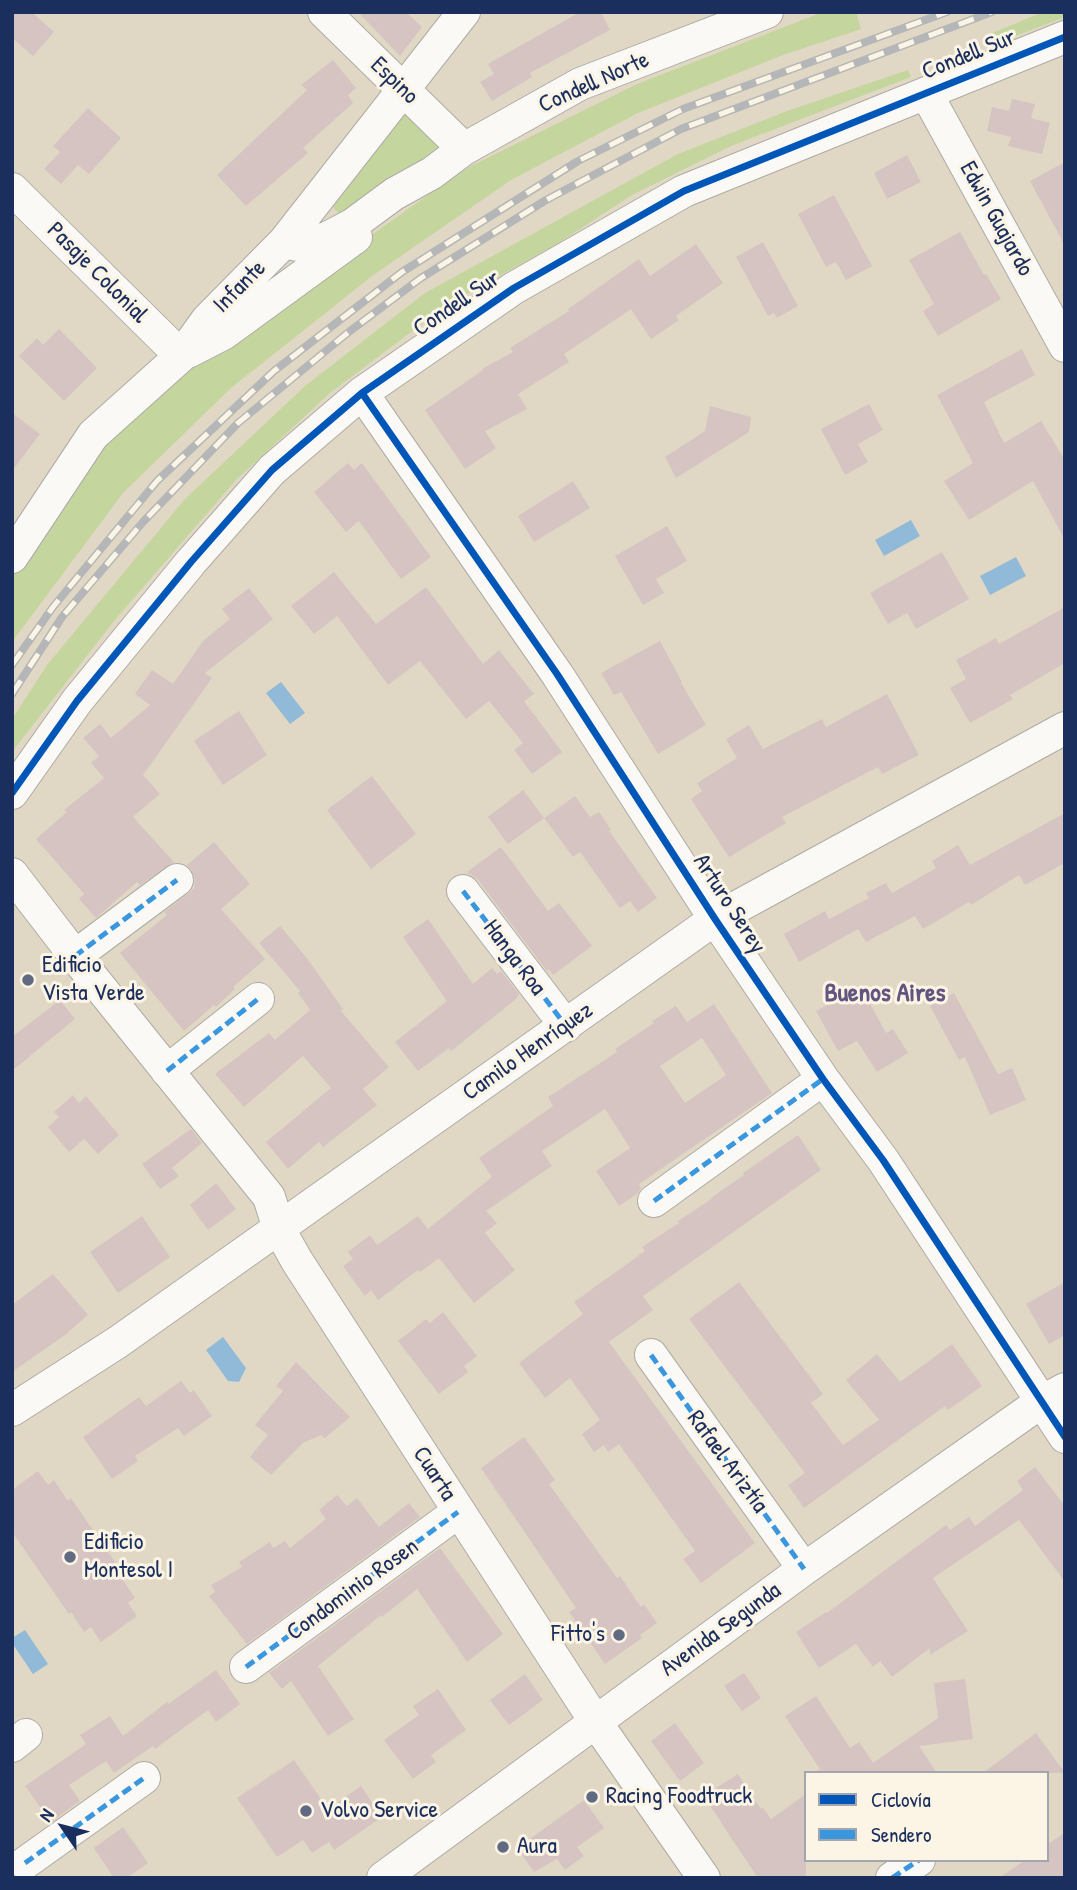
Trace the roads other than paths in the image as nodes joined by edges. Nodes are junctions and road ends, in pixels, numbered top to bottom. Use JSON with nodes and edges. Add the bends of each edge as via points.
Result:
{"nodes":[{"id":1,"x":324,"y":12,"type":"edge"},
{"id":2,"x":464,"y":12,"type":"edge"},
{"id":3,"x":766,"y":12,"type":"edge"},
{"id":4,"x":1065,"y":37,"type":"edge"},
{"id":5,"x":403,"y":90,"type":"junction"},
{"id":6,"x":926,"y":93,"type":"junction"},
{"id":7,"x":464,"y":149,"type":"junction"},
{"id":8,"x":432,"y":173,"type":"junction"},
{"id":9,"x":12,"y":189,"type":"edge"},
{"id":10,"x":284,"y":242,"type":"junction"},
{"id":11,"x":1065,"y":346,"type":"edge"},
{"id":12,"x":181,"y":356,"type":"junction"},
{"id":13,"x":362,"y":393,"type":"junction"},
{"id":14,"x":12,"y":557,"type":"edge"},
{"id":15,"x":1065,"y":728,"type":"edge"},
{"id":16,"x":12,"y":793,"type":"edge"},
{"id":17,"x":12,"y":874,"type":"edge"},
{"id":18,"x":177,"y":880,"type":"dead end"},
{"id":19,"x":463,"y":891,"type":"dead end"},
{"id":20,"x":715,"y":919,"type":"junction"},
{"id":21,"x":75,"y":956,"type":"junction"},
{"id":22,"x":258,"y":999,"type":"dead end"},
{"id":23,"x":566,"y":1026,"type":"junction"},
{"id":24,"x":167,"y":1071,"type":"junction"},
{"id":25,"x":823,"y":1079,"type":"junction"},
{"id":26,"x":654,"y":1201,"type":"dead end"},
{"id":27,"x":279,"y":1229,"type":"junction"},
{"id":28,"x":651,"y":1355,"type":"dead end"},
{"id":29,"x":1053,"y":1396,"type":"edge"},
{"id":30,"x":12,"y":1410,"type":"edge"},
{"id":31,"x":1065,"y":1437,"type":"edge"},
{"id":32,"x":458,"y":1512,"type":"junction"},
{"id":33,"x":804,"y":1569,"type":"junction"},
{"id":34,"x":246,"y":1667,"type":"dead end"},
{"id":35,"x":595,"y":1721,"type":"junction"},
{"id":36,"x":144,"y":1778,"type":"dead end"},
{"id":37,"x":24,"y":1862,"type":"edge"},
{"id":38,"x":916,"y":1862,"type":"edge"},
{"id":39,"x":383,"y":1878,"type":"edge"},
{"id":40,"x":705,"y":1878,"type":"edge"},
{"id":41,"x":892,"y":1878,"type":"edge"}],
"edges":[{"from":1,"to":5,"type":"street","name":"Espino"},
{"from":2,"to":5,"type":"street","name":"Infante"},
{"from":3,"to":7,"type":"street","name":"Condell Norte","via":[[580,84]]},
{"from":4,"to":6,"type":"street","name":"Condell Sur"},
{"from":5,"to":7,"type":"street","name":"Espino"},
{"from":5,"to":10,"type":"street","name":"Infante"},
{"from":6,"to":11,"type":"street","name":"Edwin Guajardo"},
{"from":6,"to":13,"type":"street","name":"Condell Sur","via":[[684,191],[514,288]]},
{"from":7,"to":8,"type":"street","name":"Condell Norte"},
{"from":8,"to":10,"type":"street","name":"Condell Norte","via":[[327,238],[297,245]]},
{"from":8,"to":12,"type":"street","name":"Condell Norte","via":[[406,201],[223,334]]},
{"from":9,"to":12,"type":"street","name":"Pasaje Colonial"},
{"from":10,"to":12,"type":"street","name":"Infante","via":[[207,320]]},
{"from":12,"to":14,"type":"street","name":"Infante","via":[[93,435]]},
{"from":13,"to":16,"type":"street","name":"Condell Sur","via":[[272,470],[200,551],[77,701]]},
{"from":13,"to":20,"type":"street","name":"Arturo Serey","via":[[557,674]]},
{"from":15,"to":20,"type":"street","name":"Camilo Henríquez"},
{"from":17,"to":21,"type":"street","name":"Cuarta"},
{"from":18,"to":21,"type":"street"},
{"from":19,"to":23,"type":"street","name":"Hanga Roa"},
{"from":20,"to":23,"type":"street","name":"Camilo Henríquez"},
{"from":20,"to":25,"type":"street","name":"Arturo Serey"},
{"from":21,"to":24,"type":"street","name":"Cuarta"},
{"from":22,"to":24,"type":"street"},
{"from":23,"to":27,"type":"street","name":"Camilo Henríquez"},
{"from":24,"to":27,"type":"street","name":"Cuarta","via":[[269,1197]]},
{"from":25,"to":26,"type":"street"},
{"from":25,"to":29,"type":"street","name":"Arturo Serey"},
{"from":27,"to":30,"type":"street","name":"Camilo Henríquez"},
{"from":27,"to":32,"type":"street","name":"Cuarta"},
{"from":28,"to":33,"type":"street","name":"Rafael Ariztía"},
{"from":29,"to":31,"type":"street","name":"Arturo Serey"},
{"from":29,"to":33,"type":"street","name":"Avenida Segunda"},
{"from":32,"to":34,"type":"street","name":"Condominio Rosen"},
{"from":32,"to":35,"type":"street","name":"Cuarta"},
{"from":33,"to":35,"type":"street","name":"Avenida Segunda"},
{"from":35,"to":39,"type":"street","name":"Avenida Segunda"},
{"from":35,"to":40,"type":"street","name":"Cuarta"},
{"from":36,"to":37,"type":"street"},
{"from":38,"to":41,"type":"street"}]}
